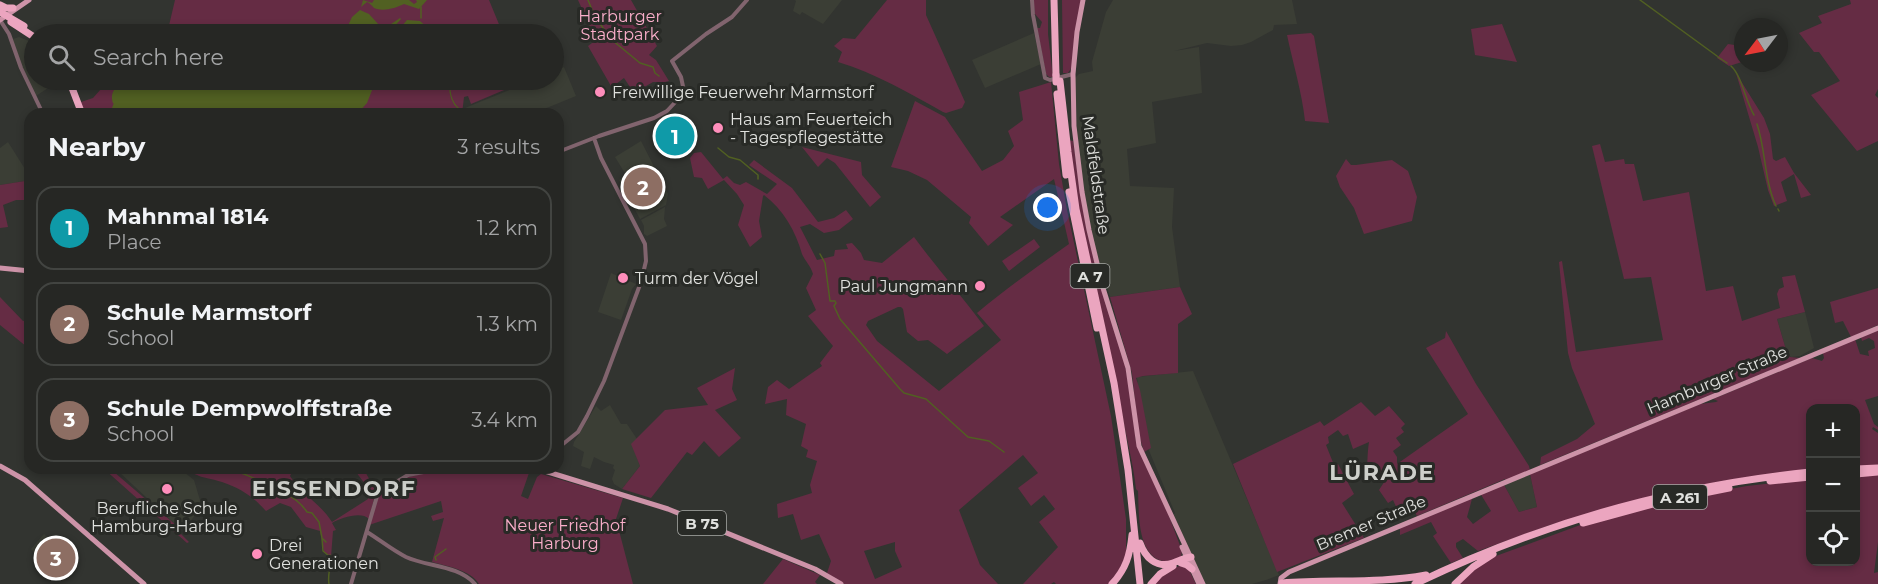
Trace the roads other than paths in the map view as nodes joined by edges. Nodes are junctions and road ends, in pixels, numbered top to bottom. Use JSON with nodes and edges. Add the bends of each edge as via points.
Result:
{"nodes":[{"id":1,"x":28,"y":0,"type":"edge"},
{"id":2,"x":747,"y":0,"type":"edge"},
{"id":3,"x":1032,"y":0,"type":"edge"},
{"id":4,"x":1083,"y":0,"type":"edge"},
{"id":5,"x":1057,"y":1,"type":"edge"},
{"id":6,"x":13,"y":8,"type":"joint"},
{"id":7,"x":0,"y":15,"type":"edge"},
{"id":8,"x":0,"y":26,"type":"edge"},
{"id":9,"x":24,"y":28,"type":"edge"},
{"id":10,"x":10,"y":38,"type":"junction"},
{"id":11,"x":24,"y":74,"type":"edge"},
{"id":12,"x":1073,"y":74,"type":"junction"},
{"id":13,"x":1058,"y":78,"type":"junction"},
{"id":14,"x":32,"y":90,"type":"edge"},
{"id":15,"x":71,"y":90,"type":"edge"},
{"id":16,"x":40,"y":108,"type":"edge"},
{"id":17,"x":78,"y":108,"type":"edge"},
{"id":18,"x":594,"y":138,"type":"junction"},
{"id":19,"x":564,"y":150,"type":"edge"},
{"id":20,"x":0,"y":268,"type":"edge"},
{"id":21,"x":24,"y":270,"type":"edge"},
{"id":22,"x":1878,"y":328,"type":"edge"},
{"id":23,"x":564,"y":443,"type":"edge"},
{"id":24,"x":1566,"y":457,"type":"joint"},
{"id":25,"x":0,"y":466,"type":"edge"},
{"id":26,"x":1878,"y":468,"type":"edge"},
{"id":27,"x":1860,"y":469,"type":"edge"},
{"id":28,"x":1878,"y":472,"type":"edge"},
{"id":29,"x":1806,"y":473,"type":"edge"},
{"id":30,"x":413,"y":474,"type":"edge"},
{"id":31,"x":554,"y":474,"type":"edge"},
{"id":32,"x":1860,"y":474,"type":"edge"},
{"id":33,"x":1806,"y":477,"type":"edge"},
{"id":34,"x":1173,"y":521,"type":"junction"},
{"id":35,"x":1135,"y":525,"type":"junction"},
{"id":36,"x":366,"y":533,"type":"junction"},
{"id":37,"x":1132,"y":535,"type":"junction"},
{"id":38,"x":1493,"y":554,"type":"junction"},
{"id":39,"x":1185,"y":558,"type":"junction"},
{"id":40,"x":1192,"y":569,"type":"joint"},
{"id":41,"x":1437,"y":573,"type":"junction"},
{"id":42,"x":1282,"y":581,"type":"edge"},
{"id":43,"x":144,"y":584,"type":"edge"},
{"id":44,"x":351,"y":584,"type":"edge"},
{"id":45,"x":475,"y":584,"type":"edge"},
{"id":46,"x":841,"y":584,"type":"edge"},
{"id":47,"x":1112,"y":584,"type":"edge"},
{"id":48,"x":1135,"y":584,"type":"edge"},
{"id":49,"x":1140,"y":584,"type":"edge"},
{"id":50,"x":1151,"y":584,"type":"edge"},
{"id":51,"x":1201,"y":584,"type":"edge"},
{"id":52,"x":1415,"y":584,"type":"edge"},
{"id":53,"x":1424,"y":584,"type":"edge"},
{"id":54,"x":1455,"y":584,"type":"edge"}],
"edges":[{"from":1,"to":6,"type":"main road"},
{"from":1,"to":7,"type":"main road"},
{"from":2,"to":18,"type":"street","via":[[732,17],[672,61],[684,88],[671,108]]},
{"from":3,"to":12,"type":"street","via":[[1045,78]]},
{"from":4,"to":12,"type":"main road","name":"Maldfeldstraße"},
{"from":5,"to":13,"type":"highway","number":"A 7"},
{"from":6,"to":7,"type":"highway"},
{"from":7,"to":9,"type":"highway","bridge":true},
{"from":7,"to":10,"type":"street"},
{"from":8,"to":10,"type":"street"},
{"from":10,"to":11,"type":"street"},
{"from":12,"to":34,"type":"main road","name":"Maldfeldstraße","via":[[1074,126],[1086,217],[1128,368],[1137,439]]},
{"from":13,"to":35,"type":"highway","number":"A 7","via":[[1076,209],[1120,416]]},
{"from":13,"to":37,"type":"highway","number":"A 7","via":[[1060,132],[1070,202],[1115,414]]},
{"from":14,"to":16,"type":"street"},
{"from":15,"to":17,"type":"highway"},
{"from":18,"to":19,"type":"street"},
{"from":18,"to":23,"type":"street","via":[[644,242],[646,265],[604,381],[575,435]]},
{"from":20,"to":21,"type":"main road"},
{"from":22,"to":24,"type":"main road","name":"Hamburger Straße"},
{"from":24,"to":42,"type":"main road","name":"Bremer Straße"},
{"from":25,"to":43,"type":"main road","via":[[25,480]]},
{"from":26,"to":27,"type":"highway"},
{"from":28,"to":32,"type":"highway"},
{"from":29,"to":41,"type":"highway","number":"A 261","via":[[1702,488],[1624,506],[1517,541]]},
{"from":30,"to":36,"type":"street","via":[[378,492]]},
{"from":31,"to":46,"type":"main road","number":"B 75","via":[[661,507],[812,567]]},
{"from":33,"to":38,"type":"highway","number":"A 261","via":[[1747,484],[1664,501],[1553,532]]},
{"from":34,"to":39,"type":"main road","name":"Maldfeldstraße"},
{"from":34,"to":39,"type":"main road","name":"Maldfeldstraße"},
{"from":35,"to":39,"type":"highway","via":[[1142,549],[1151,560],[1164,565]]},
{"from":35,"to":49,"type":"highway","number":"A 7"},
{"from":36,"to":44,"type":"street"},
{"from":36,"to":45,"type":"street","via":[[405,556],[458,573]]},
{"from":37,"to":47,"type":"highway","via":[[1126,565]]},
{"from":37,"to":48,"type":"highway","number":"A 7"},
{"from":38,"to":53,"type":"highway","number":"A 261"},
{"from":38,"to":54,"type":"highway"},
{"from":39,"to":40,"type":"highway"},
{"from":39,"to":50,"type":"highway"},
{"from":39,"to":51,"type":"main road","name":"Maldfeldstraße"},
{"from":40,"to":51,"type":"main road","name":"Maldfeldstraße"},
{"from":41,"to":42,"type":"highway","via":[[1382,583]]},
{"from":41,"to":52,"type":"highway","number":"A 261"}]}
